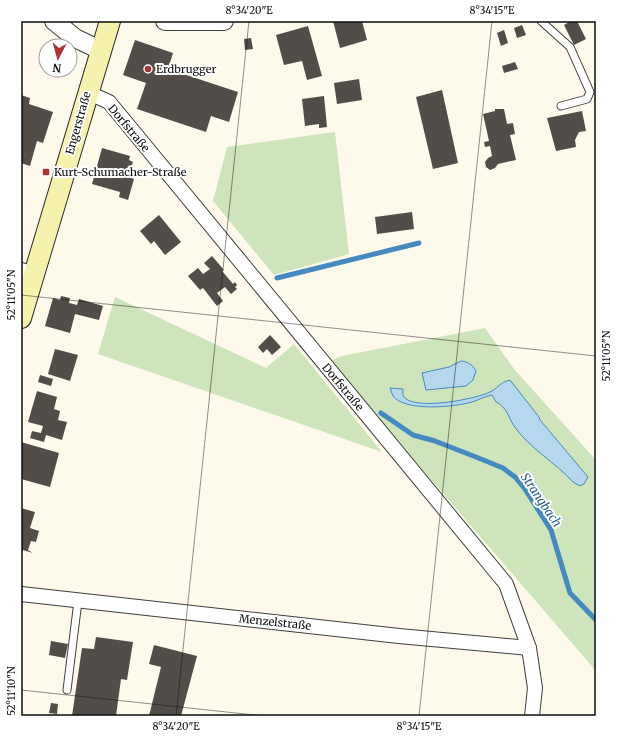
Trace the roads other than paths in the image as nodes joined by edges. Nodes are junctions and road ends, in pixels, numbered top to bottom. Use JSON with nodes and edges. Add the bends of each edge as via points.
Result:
{"nodes":[{"id":1,"x":54,"y":21,"type":"edge"},
{"id":2,"x":110,"y":21,"type":"edge"},
{"id":3,"x":165,"y":21,"type":"edge"},
{"id":4,"x":224,"y":21,"type":"edge"},
{"id":5,"x":541,"y":21,"type":"edge"},
{"id":6,"x":100,"y":50,"type":"junction"},
{"id":7,"x":87,"y":92,"type":"junction"},
{"id":8,"x":561,"y":106,"type":"dead end"},
{"id":9,"x":27,"y":272,"type":"edge"},
{"id":10,"x":21,"y":318,"type":"edge"},
{"id":11,"x":21,"y":594,"type":"edge"},
{"id":12,"x":78,"y":600,"type":"junction"},
{"id":13,"x":529,"y":648,"type":"junction"},
{"id":14,"x":67,"y":690,"type":"dead end"},
{"id":15,"x":532,"y":716,"type":"edge"}],
"edges":[{"from":1,"to":6,"type":"street","via":[[75,38]]},
{"from":2,"to":6,"type":"main road","name":"Engerstraße"},
{"from":3,"to":4,"type":"street"},
{"from":5,"to":8,"type":"lane","via":[[570,47],[590,92],[588,99]]},
{"from":6,"to":7,"type":"main road","name":"Engerstraße"},
{"from":7,"to":9,"type":"main road","name":"Engerstraße"},
{"from":7,"to":13,"type":"street","name":"Dorfstraße","via":[[108,102],[506,584]]},
{"from":9,"to":10,"type":"main road","name":"Engerstraße"},
{"from":11,"to":12,"type":"street","name":"Menzelstraße"},
{"from":12,"to":13,"type":"street","name":"Menzelstraße"},
{"from":12,"to":14,"type":"lane"},
{"from":13,"to":15,"type":"street","name":"Dorfstraße","via":[[535,688]]}]}
